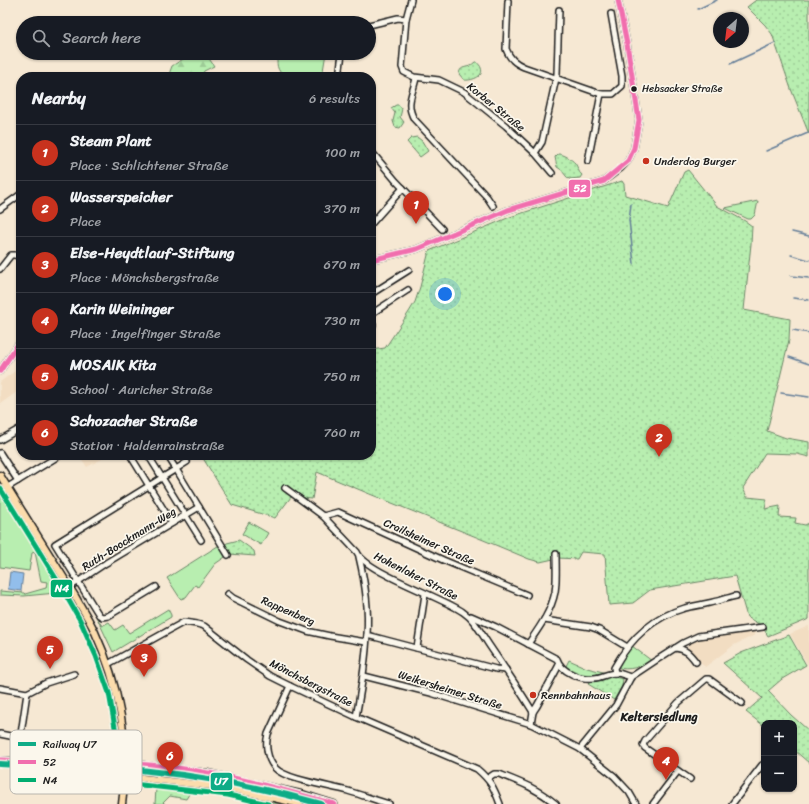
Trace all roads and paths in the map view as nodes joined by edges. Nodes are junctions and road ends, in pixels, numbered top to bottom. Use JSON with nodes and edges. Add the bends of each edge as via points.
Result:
{"nodes":[{"id":1,"x":411,"y":0,"type":"edge"},
{"id":2,"x":618,"y":0,"type":"edge"},
{"id":3,"x":508,"y":1,"type":"edge"},
{"id":4,"x":559,"y":10,"type":"dead end"},
{"id":5,"x":611,"y":14,"type":"dead end"},
{"id":6,"x":406,"y":19,"type":"junction"},
{"id":7,"x":376,"y":23,"type":"edge"},
{"id":8,"x":341,"y":60,"type":"edge"},
{"id":9,"x":340,"y":72,"type":"edge"},
{"id":10,"x":416,"y":78,"type":"junction"},
{"id":11,"x":555,"y":78,"type":"junction"},
{"id":12,"x":601,"y":94,"type":"junction"},
{"id":13,"x":535,"y":153,"type":"junction"},
{"id":14,"x":376,"y":157,"type":"edge"},
{"id":15,"x":588,"y":161,"type":"dead end"},
{"id":16,"x":552,"y":172,"type":"dead end"},
{"id":17,"x":403,"y":188,"type":"junction"},
{"id":18,"x":16,"y":197,"type":"edge"},
{"id":19,"x":493,"y":206,"type":"dead end"},
{"id":20,"x":0,"y":208,"type":"edge"},
{"id":21,"x":376,"y":218,"type":"edge"},
{"id":22,"x":442,"y":229,"type":"dead end"},
{"id":23,"x":16,"y":256,"type":"edge"},
{"id":24,"x":376,"y":259,"type":"edge"},
{"id":25,"x":0,"y":269,"type":"edge"},
{"id":26,"x":409,"y":270,"type":"dead end"},
{"id":27,"x":408,"y":290,"type":"dead end"},
{"id":28,"x":376,"y":291,"type":"edge"},
{"id":29,"x":376,"y":311,"type":"edge"},
{"id":30,"x":16,"y":347,"type":"edge"},
{"id":31,"x":0,"y":371,"type":"edge"},
{"id":32,"x":16,"y":431,"type":"edge"},
{"id":33,"x":0,"y":440,"type":"edge"},
{"id":34,"x":0,"y":453,"type":"edge"},
{"id":35,"x":52,"y":460,"type":"edge"},
{"id":36,"x":133,"y":460,"type":"edge"},
{"id":37,"x":151,"y":460,"type":"edge"},
{"id":38,"x":170,"y":460,"type":"edge"},
{"id":39,"x":187,"y":462,"type":"dead end"},
{"id":40,"x":176,"y":469,"type":"junction"},
{"id":41,"x":0,"y":475,"type":"edge"},
{"id":42,"x":162,"y":477,"type":"junction"},
{"id":43,"x":18,"y":481,"type":"junction"},
{"id":44,"x":150,"y":486,"type":"junction"},
{"id":45,"x":8,"y":487,"type":"junction"},
{"id":46,"x":285,"y":488,"type":"dead end"},
{"id":47,"x":199,"y":507,"type":"junction"},
{"id":48,"x":186,"y":515,"type":"junction"},
{"id":49,"x":323,"y":516,"type":"junction"},
{"id":50,"x":172,"y":523,"type":"junction"},
{"id":51,"x":201,"y":540,"type":"dead end"},
{"id":52,"x":556,"y":554,"type":"dead end"},
{"id":53,"x":228,"y":555,"type":"dead end"},
{"id":54,"x":360,"y":557,"type":"junction"},
{"id":55,"x":79,"y":582,"type":"junction"},
{"id":56,"x":70,"y":587,"type":"junction"},
{"id":57,"x":156,"y":587,"type":"dead end"},
{"id":58,"x":228,"y":594,"type":"dead end"},
{"id":59,"x":425,"y":594,"type":"junction"},
{"id":60,"x":527,"y":595,"type":"dead end"},
{"id":61,"x":736,"y":596,"type":"dead end"},
{"id":62,"x":468,"y":615,"type":"junction"},
{"id":63,"x":544,"y":620,"type":"junction"},
{"id":64,"x":491,"y":625,"type":"junction"},
{"id":65,"x":763,"y":627,"type":"dead end"},
{"id":66,"x":367,"y":635,"type":"junction"},
{"id":67,"x":483,"y":636,"type":"junction"},
{"id":68,"x":366,"y":642,"type":"junction"},
{"id":69,"x":528,"y":644,"type":"junction"},
{"id":70,"x":627,"y":647,"type":"junction"},
{"id":71,"x":417,"y":648,"type":"junction"},
{"id":72,"x":675,"y":648,"type":"junction"},
{"id":73,"x":696,"y":662,"type":"dead end"},
{"id":74,"x":108,"y":664,"type":"junction"},
{"id":75,"x":559,"y":665,"type":"junction"},
{"id":76,"x":506,"y":670,"type":"junction"},
{"id":77,"x":615,"y":673,"type":"junction"},
{"id":78,"x":74,"y":674,"type":"dead end"},
{"id":79,"x":364,"y":676,"type":"junction"},
{"id":80,"x":631,"y":677,"type":"junction"},
{"id":81,"x":290,"y":686,"type":"junction"},
{"id":82,"x":0,"y":688,"type":"edge"},
{"id":83,"x":27,"y":693,"type":"junction"},
{"id":84,"x":742,"y":703,"type":"dead end"},
{"id":85,"x":533,"y":712,"type":"junction"},
{"id":86,"x":356,"y":717,"type":"junction"},
{"id":87,"x":531,"y":724,"type":"junction"},
{"id":88,"x":21,"y":730,"type":"edge"},
{"id":89,"x":122,"y":730,"type":"edge"},
{"id":90,"x":0,"y":734,"type":"edge"},
{"id":91,"x":10,"y":736,"type":"edge"},
{"id":92,"x":580,"y":749,"type":"junction"},
{"id":93,"x":0,"y":760,"type":"edge"},
{"id":94,"x":10,"y":761,"type":"edge"},
{"id":95,"x":142,"y":765,"type":"edge"},
{"id":96,"x":761,"y":766,"type":"edge"},
{"id":97,"x":678,"y":771,"type":"junction"},
{"id":98,"x":142,"y":778,"type":"edge"},
{"id":99,"x":488,"y":778,"type":"junction"},
{"id":100,"x":690,"y":779,"type":"dead end"},
{"id":101,"x":123,"y":794,"type":"edge"},
{"id":102,"x":122,"y":804,"type":"edge"},
{"id":103,"x":300,"y":804,"type":"edge"},
{"id":104,"x":334,"y":804,"type":"edge"},
{"id":105,"x":389,"y":804,"type":"edge"},
{"id":106,"x":500,"y":804,"type":"edge"},
{"id":107,"x":556,"y":804,"type":"edge"},
{"id":108,"x":636,"y":804,"type":"edge"},
{"id":109,"x":653,"y":804,"type":"edge"},
{"id":110,"x":732,"y":804,"type":"edge"}],
"edges":[{"from":1,"to":6,"type":"street"},
{"from":2,"to":24,"type":"street","via":[[639,120],[634,148],[628,161],[604,180],[508,210],[417,249]]},
{"from":3,"to":11,"type":"street","via":[[508,56],[519,65]]},
{"from":4,"to":11,"type":"street","via":[[558,65]]},
{"from":5,"to":12,"type":"street","via":[[622,86],[613,94]]},
{"from":6,"to":7,"type":"street","via":[[398,18]]},
{"from":6,"to":10,"type":"street","via":[[403,70]]},
{"from":8,"to":9,"type":"street"},
{"from":10,"to":13,"type":"street","name":"Korber Straße","via":[[439,80],[464,92]]},
{"from":10,"to":19,"type":"street","via":[[409,102],[414,119]]},
{"from":11,"to":12,"type":"street"},
{"from":11,"to":13,"type":"street","via":[[542,142]]},
{"from":12,"to":15,"type":"street"},
{"from":13,"to":16,"type":"street","name":"Korber Straße"},
{"from":14,"to":17,"type":"street"},
{"from":17,"to":21,"type":"street"},
{"from":17,"to":22,"type":"street"},
{"from":18,"to":20,"type":"street"},
{"from":23,"to":25,"type":"street","via":[[11,255]]},
{"from":26,"to":28,"type":"street"},
{"from":27,"to":29,"type":"street"},
{"from":30,"to":31,"type":"street"},
{"from":32,"to":33,"type":"street"},
{"from":34,"to":43,"type":"street"},
{"from":35,"to":43,"type":"street"},
{"from":36,"to":44,"type":"street"},
{"from":37,"to":42,"type":"street"},
{"from":38,"to":40,"type":"street"},
{"from":39,"to":40,"type":"street"},
{"from":40,"to":42,"type":"street"},
{"from":40,"to":47,"type":"street"},
{"from":41,"to":45,"type":"main road"},
{"from":42,"to":44,"type":"street"},
{"from":42,"to":48,"type":"street"},
{"from":43,"to":45,"type":"street"},
{"from":44,"to":50,"type":"street"},
{"from":44,"to":55,"type":"street","via":[[55,544]]},
{"from":45,"to":56,"type":"main road"},
{"from":46,"to":49,"type":"street","name":"Hohenloher Straße"},
{"from":47,"to":48,"type":"street","name":"Ruth-Boockmann-Weg"},
{"from":47,"to":53,"type":"street"},
{"from":48,"to":50,"type":"street","name":"Ruth-Boockmann-Weg"},
{"from":48,"to":51,"type":"street"},
{"from":49,"to":54,"type":"street","name":"Hohenloher Straße"},
{"from":49,"to":60,"type":"street","name":"Crailsheimer Straße","via":[[338,512],[442,560]]},
{"from":50,"to":55,"type":"street","name":"Ruth-Boockmann-Weg"},
{"from":52,"to":63,"type":"street","via":[[555,590]]},
{"from":54,"to":59,"type":"street","name":"Hohenloher Straße","via":[[371,566]]},
{"from":54,"to":66,"type":"street","via":[[366,599]]},
{"from":55,"to":56,"type":"street","name":"Ruth-Boockmann-Weg"},
{"from":55,"to":57,"type":"street","via":[[99,615],[105,618]]},
{"from":56,"to":74,"type":"main road","via":[[90,623]]},
{"from":58,"to":68,"type":"street","name":"Rappenberg","via":[[295,627]]},
{"from":59,"to":62,"type":"street","name":"Hohenloher Straße"},
{"from":59,"to":71,"type":"street"},
{"from":61,"to":70,"type":"street","via":[[666,615],[638,634]]},
{"from":62,"to":64,"type":"street"},
{"from":62,"to":67,"type":"street","name":"Hohenloher Straße"},
{"from":63,"to":69,"type":"street"},
{"from":63,"to":70,"type":"street","via":[[591,627]]},
{"from":64,"to":67,"type":"street"},
{"from":64,"to":69,"type":"street"},
{"from":65,"to":72,"type":"street","via":[[698,636]]},
{"from":66,"to":68,"type":"street"},
{"from":66,"to":71,"type":"street"},
{"from":67,"to":76,"type":"street","name":"Hohenloher Straße"},
{"from":68,"to":79,"type":"street"},
{"from":69,"to":75,"type":"street","via":[[557,659]]},
{"from":70,"to":77,"type":"street","via":[[614,668]]},
{"from":71,"to":76,"type":"street"},
{"from":72,"to":73,"type":"street","via":[[688,652]]},
{"from":72,"to":80,"type":"street"},
{"from":74,"to":81,"type":"street","name":"Mönchsbergstraße","via":[[188,622],[204,626],[247,660]]},
{"from":74,"to":89,"type":"main road","via":[[118,700]]},
{"from":75,"to":77,"type":"street","via":[[586,679]]},
{"from":75,"to":85,"type":"street"},
{"from":76,"to":85,"type":"street","name":"Hohenloher Straße"},
{"from":77,"to":80,"type":"street"},
{"from":78,"to":83,"type":"street","via":[[46,683]]},
{"from":79,"to":86,"type":"street"},
{"from":79,"to":87,"type":"street","name":"Weikersheimer Straße","via":[[431,693]]},
{"from":80,"to":92,"type":"street","via":[[613,710]]},
{"from":81,"to":86,"type":"street","name":"Mönchsbergstraße"},
{"from":81,"to":105,"type":"street","via":[[266,740],[268,755],[274,767],[284,774]]},
{"from":82,"to":83,"type":"street"},
{"from":83,"to":88,"type":"street"},
{"from":84,"to":97,"type":"street","via":[[709,679],[678,703],[643,745]]},
{"from":85,"to":87,"type":"street"},
{"from":86,"to":99,"type":"street","name":"Mönchsbergstraße","via":[[469,765]]},
{"from":87,"to":92,"type":"street"},
{"from":90,"to":91,"type":"street"},
{"from":92,"to":108,"type":"street","via":[[614,776]]},
{"from":93,"to":94,"type":"street"},
{"from":95,"to":104,"type":"main road","via":[[207,773]]},
{"from":96,"to":110,"type":"street"},
{"from":97,"to":100,"type":"street"},
{"from":97,"to":109,"type":"street"},
{"from":98,"to":103,"type":"main road","via":[[229,788]]},
{"from":99,"to":106,"type":"street","name":"Mönchsbergstraße"},
{"from":99,"to":107,"type":"street","via":[[498,774],[530,786]]},
{"from":101,"to":102,"type":"main road"}]}
